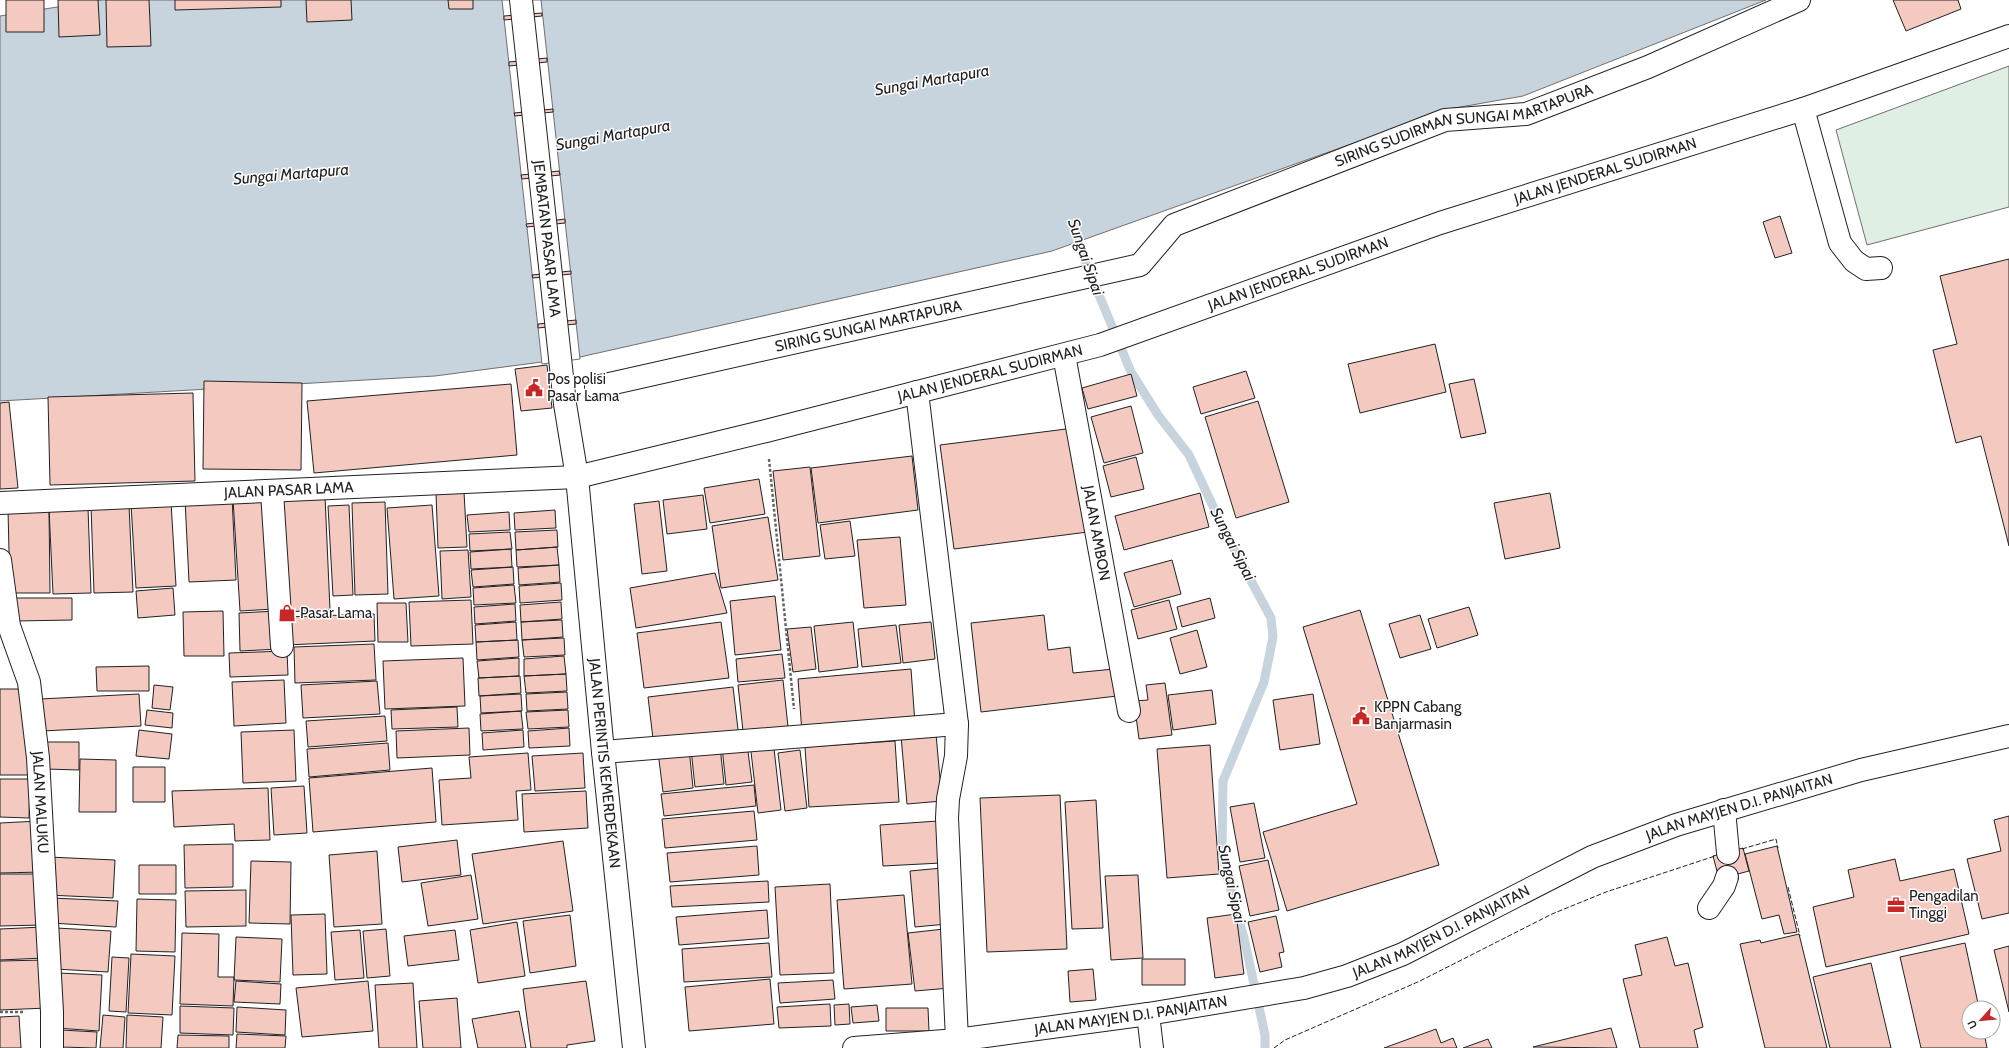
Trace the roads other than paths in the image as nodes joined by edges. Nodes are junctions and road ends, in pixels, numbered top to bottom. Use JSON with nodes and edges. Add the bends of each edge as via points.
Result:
{"nodes":[{"id":1,"x":521,"y":0,"type":"edge"},
{"id":2,"x":1799,"y":0,"type":"edge"},
{"id":3,"x":2009,"y":36,"type":"edge"},
{"id":4,"x":1803,"y":109,"type":"junction"},
{"id":5,"x":1140,"y":265,"type":"joint"},
{"id":6,"x":1881,"y":268,"type":"dead end"},
{"id":7,"x":1064,"y":354,"type":"junction"},
{"id":8,"x":596,"y":387,"type":"dead end"},
{"id":9,"x":918,"y":392,"type":"junction"},
{"id":10,"x":577,"y":477,"type":"junction"},
{"id":11,"x":272,"y":492,"type":"junction"},
{"id":12,"x":0,"y":503,"type":"edge"},
{"id":13,"x":0,"y":560,"type":"edge"},
{"id":14,"x":282,"y":646,"type":"dead end"},
{"id":15,"x":1129,"y":711,"type":"dead end"},
{"id":16,"x":957,"y":724,"type":"junction"},
{"id":17,"x":2009,"y":736,"type":"edge"},
{"id":18,"x":602,"y":752,"type":"junction"},
{"id":19,"x":1724,"y":810,"type":"junction"},
{"id":20,"x":1728,"y":852,"type":"dead end"},
{"id":21,"x":1727,"y":877,"type":"dead end"},
{"id":22,"x":1709,"y":908,"type":"dead end"},
{"id":23,"x":1148,"y":1014,"type":"junction"},
{"id":24,"x":957,"y":1040,"type":"junction"},
{"id":25,"x":52,"y":1048,"type":"edge"},
{"id":26,"x":634,"y":1048,"type":"edge"},
{"id":27,"x":854,"y":1048,"type":"edge"},
{"id":28,"x":1152,"y":1048,"type":"edge"}],
"edges":[{"from":1,"to":10,"type":"street","name":"JEMBATAN PASAR LAMA","via":[[565,404]]},
{"from":2,"to":5,"type":"street","name":"SIRING SUDIRMAN SUNGAI MARTAPURA","via":[[1648,66],[1526,114],[1445,120],[1174,225]]},
{"from":3,"to":4,"type":"street","name":"JALAN JENDERAL SUDIRMAN"},
{"from":4,"to":6,"type":"street","via":[[1840,243],[1854,261],[1866,269]]},
{"from":4,"to":7,"type":"street","name":"JALAN JENDERAL SUDIRMAN","via":[[1440,223],[1100,345]]},
{"from":5,"to":8,"type":"street","name":"SIRING SUNGAI MARTAPURA"},
{"from":7,"to":9,"type":"street","name":"JALAN JENDERAL SUDIRMAN"},
{"from":7,"to":15,"type":"street","name":"JALAN AMBON"},
{"from":9,"to":10,"type":"street","name":"JALAN JENDERAL SUDIRMAN"},
{"from":9,"to":16,"type":"street"},
{"from":10,"to":11,"type":"street","name":"JALAN PASAR LAMA"},
{"from":10,"to":18,"type":"street","name":"JALAN PERINTIS KEMERDEKAAN"},
{"from":11,"to":12,"type":"street","name":"JALAN PASAR LAMA"},
{"from":11,"to":14,"type":"street"},
{"from":13,"to":25,"type":"street","name":"JALAN MALUKU","via":[[9,626],[29,682],[36,742]]},
{"from":16,"to":18,"type":"street"},
{"from":16,"to":24,"type":"street","via":[[956,756],[947,818]]},
{"from":17,"to":19,"type":"street","name":"JALAN MAYJEN D.I. PANJAITAN","via":[[1861,770]]},
{"from":18,"to":26,"type":"street","name":"JALAN PERINTIS KEMERDEKAAN"},
{"from":19,"to":20,"type":"street"},
{"from":19,"to":23,"type":"street","name":"JALAN MAYJEN D.I. PANJAITAN","via":[[1592,857],[1403,954],[1347,976],[1291,991]]},
{"from":21,"to":22,"type":"street"},
{"from":23,"to":24,"type":"street","name":"JALAN MAYJEN D.I. PANJAITAN"},
{"from":23,"to":28,"type":"street"},
{"from":24,"to":27,"type":"street","name":"JALAN MAYJEN D.I. PANJAITAN"}]}
